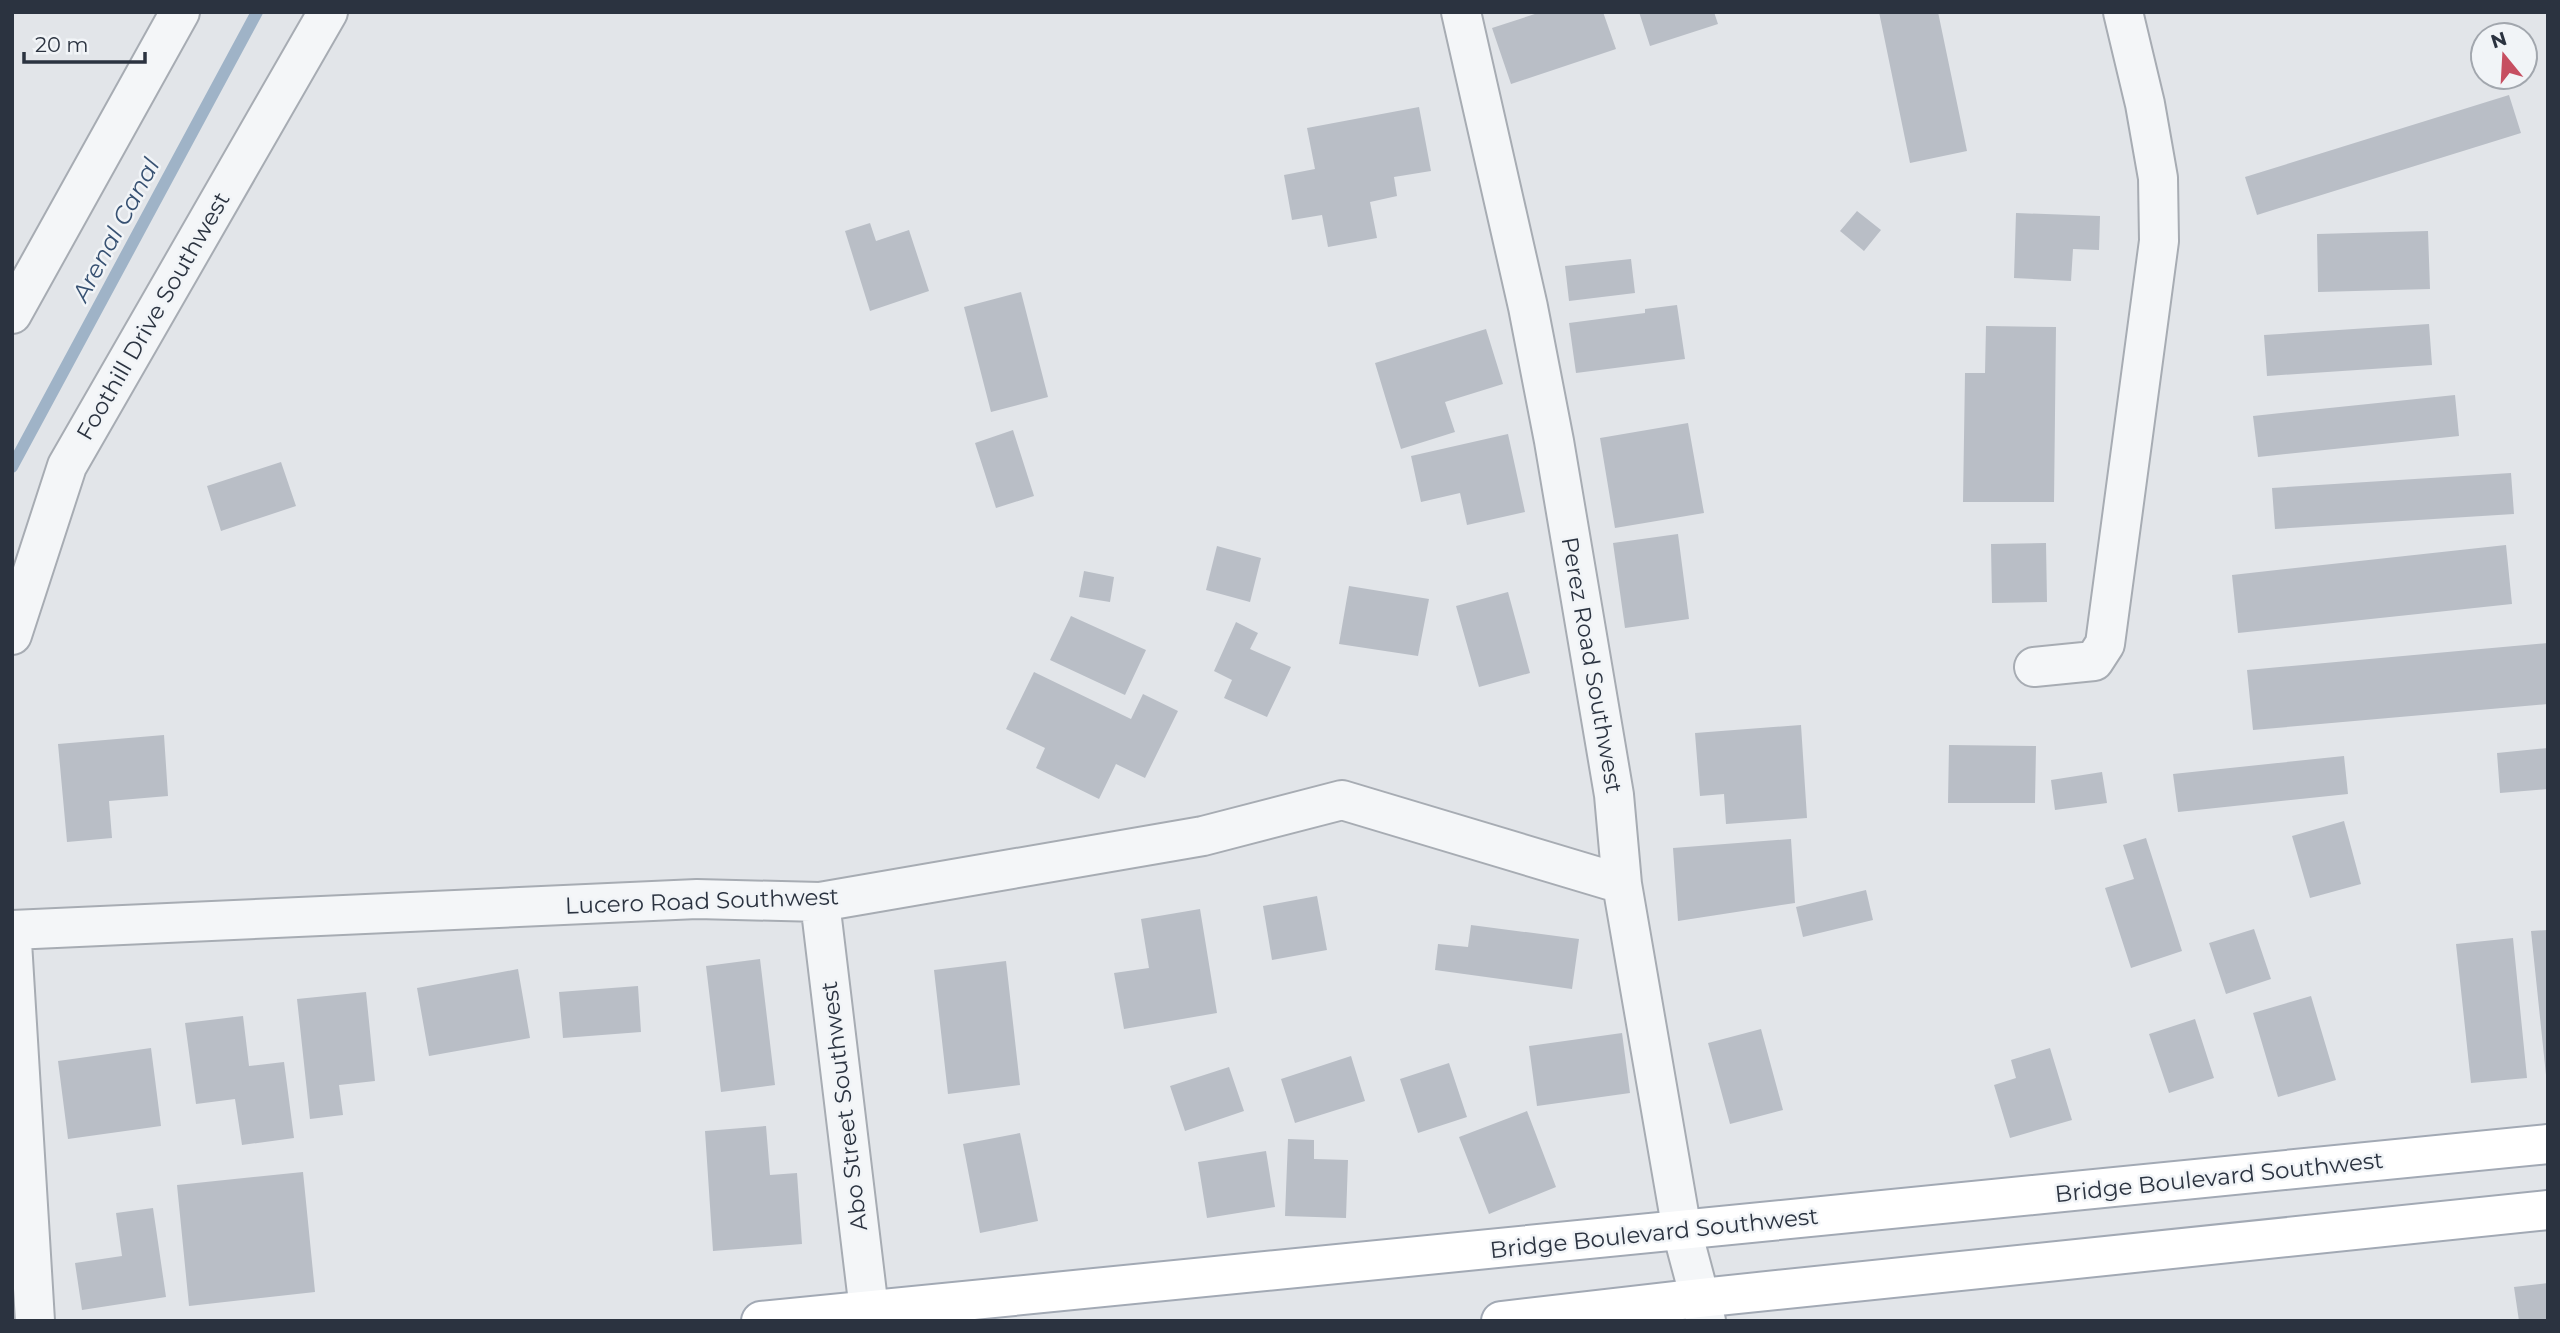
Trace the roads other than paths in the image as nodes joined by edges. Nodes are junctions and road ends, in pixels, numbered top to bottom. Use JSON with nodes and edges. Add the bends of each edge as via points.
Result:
{"nodes":[{"id":1,"x":180,"y":12,"type":"edge"},
{"id":2,"x":328,"y":12,"type":"edge"},
{"id":3,"x":1461,"y":12,"type":"edge"},
{"id":4,"x":2123,"y":12,"type":"edge"},
{"id":5,"x":12,"y":314,"type":"edge"},
{"id":6,"x":12,"y":635,"type":"edge"},
{"id":7,"x":2034,"y":667,"type":"dead end"},
{"id":8,"x":1622,"y":884,"type":"junction"},
{"id":9,"x":820,"y":902,"type":"junction"},
{"id":10,"x":12,"y":930,"type":"edge"},
{"id":11,"x":12,"y":943,"type":"edge"},
{"id":12,"x":2548,"y":1144,"type":"edge"},
{"id":13,"x":2548,"y":1210,"type":"edge"},
{"id":14,"x":1682,"y":1231,"type":"junction"},
{"id":15,"x":1703,"y":1309,"type":"edge"},
{"id":16,"x":869,"y":1310,"type":"junction"},
{"id":17,"x":35,"y":1321,"type":"edge"},
{"id":18,"x":761,"y":1321,"type":"edge"},
{"id":19,"x":1501,"y":1321,"type":"edge"}],
"edges":[{"from":1,"to":5,"type":"street"},
{"from":2,"to":6,"type":"street","name":"Foothill Drive Southwest","via":[[67,466]]},
{"from":3,"to":8,"type":"street","name":"Perez Road Southwest","via":[[1554,440],[1614,795]]},
{"from":4,"to":7,"type":"street","via":[[2158,178],[2159,241],[2105,643],[2094,661]]},
{"from":8,"to":9,"type":"street","name":"Lucero Road Southwest","via":[[1342,800],[1203,836]]},
{"from":8,"to":14,"type":"street","name":"Perez Road Southwest"},
{"from":9,"to":10,"type":"street","name":"Lucero Road Southwest","via":[[697,899]]},
{"from":9,"to":16,"type":"street","name":"Abo Street Southwest"},
{"from":11,"to":17,"type":"street"},
{"from":12,"to":14,"type":"main road","name":"Bridge Boulevard Southwest"},
{"from":13,"to":15,"type":"main road"},
{"from":14,"to":15,"type":"street","name":"Perez Road Southwest"},
{"from":14,"to":16,"type":"main road","name":"Bridge Boulevard Southwest"},
{"from":15,"to":19,"type":"main road"},
{"from":16,"to":18,"type":"main road","name":"Bridge Boulevard Southwest"}]}
